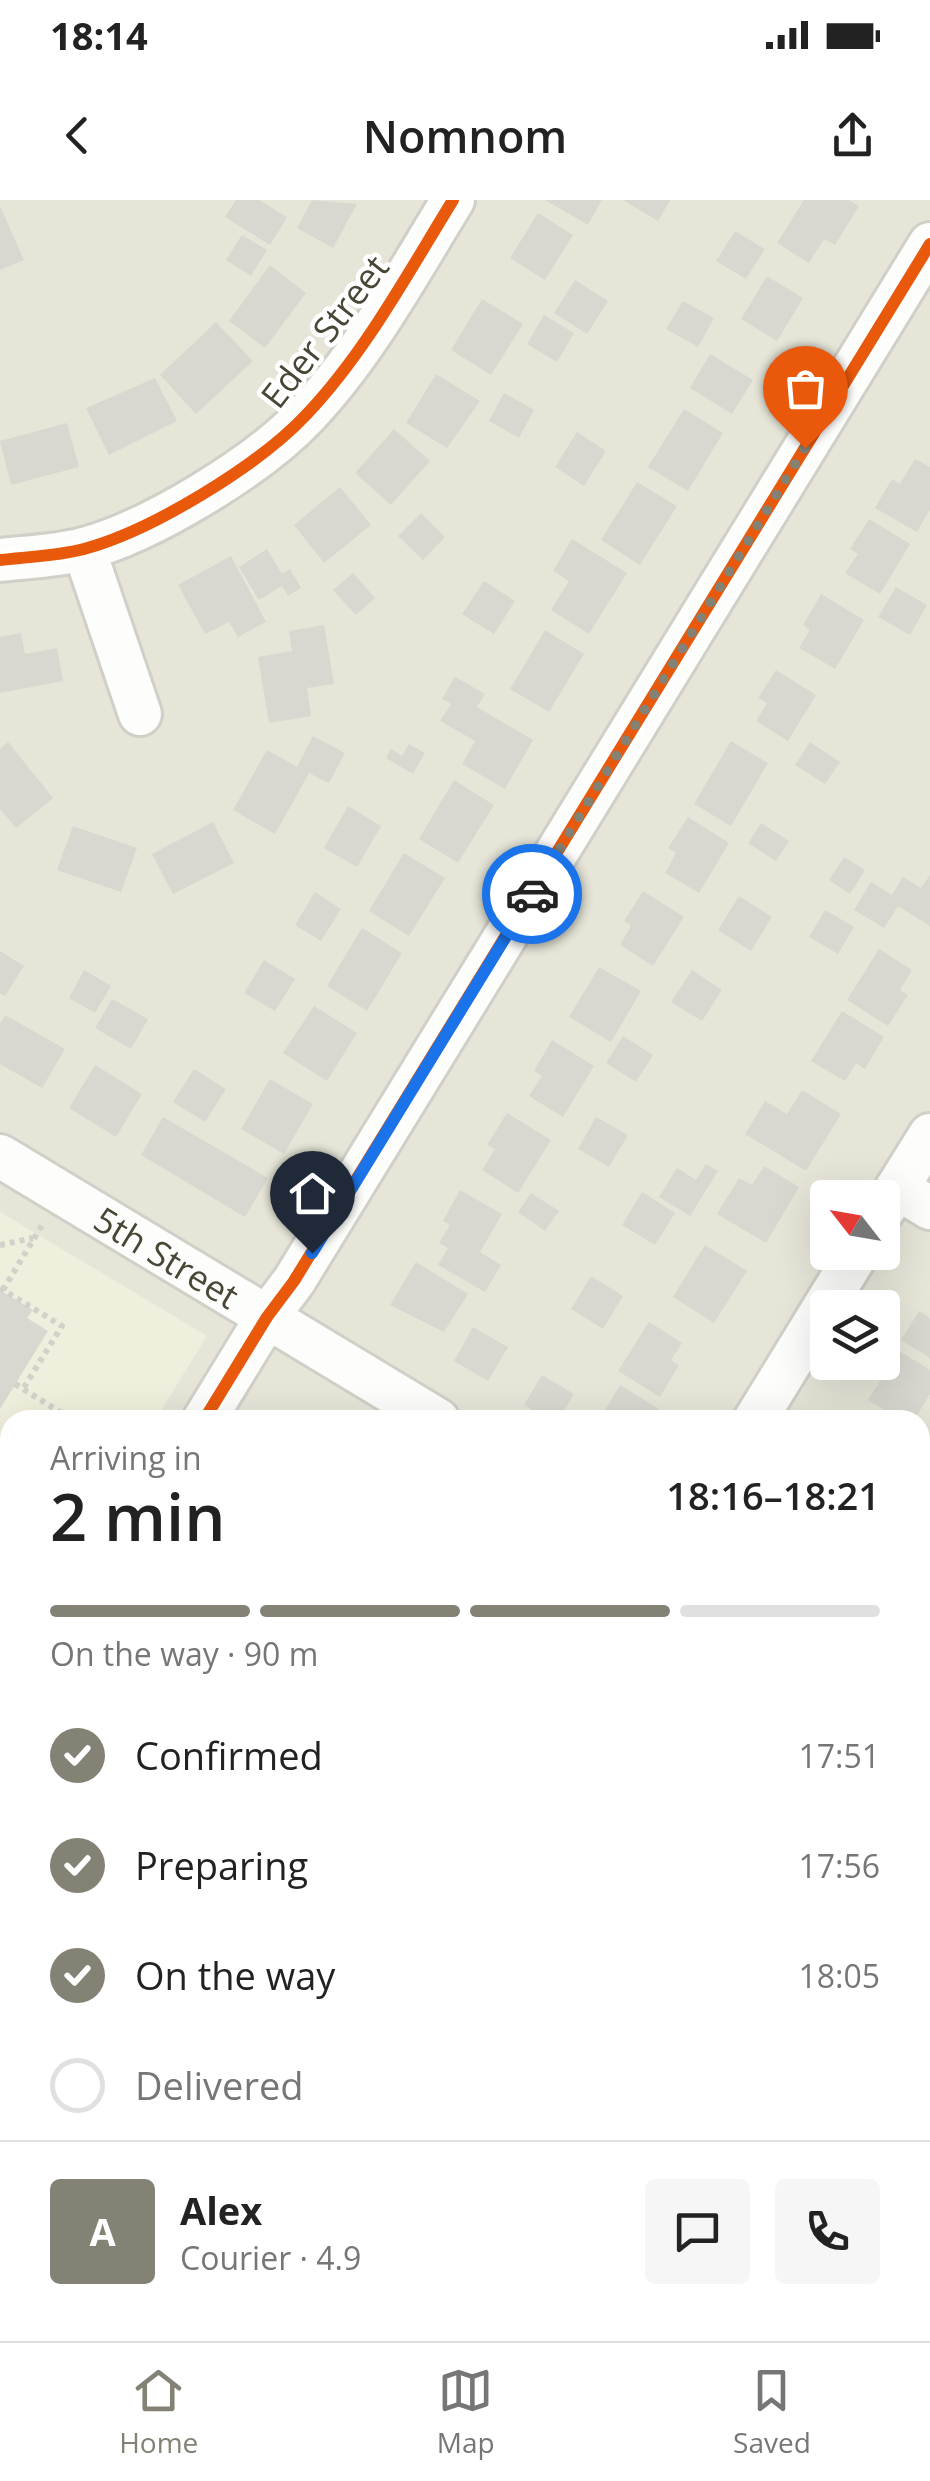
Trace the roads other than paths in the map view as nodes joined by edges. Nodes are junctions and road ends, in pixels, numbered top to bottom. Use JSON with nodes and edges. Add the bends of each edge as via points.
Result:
{"nodes":[{"id":1,"x":452,"y":200,"type":"edge"},
{"id":2,"x":930,"y":244,"type":"edge"},
{"id":3,"x":84,"y":549,"type":"junction"},
{"id":4,"x":0,"y":560,"type":"edge"},
{"id":5,"x":140,"y":714,"type":"dead end"},
{"id":6,"x":930,"y":1135,"type":"edge"},
{"id":7,"x":0,"y":1156,"type":"edge"},
{"id":8,"x":903,"y":1203,"type":"edge"},
{"id":9,"x":847,"y":1270,"type":"edge"},
{"id":10,"x":267,"y":1316,"type":"junction"},
{"id":11,"x":210,"y":1410,"type":"edge"},
{"id":12,"x":422,"y":1410,"type":"edge"},
{"id":13,"x":760,"y":1410,"type":"edge"}],
"edges":[{"from":1,"to":3,"type":"street","name":"Eder Street","via":[[382,316],[305,416],[166,515]]},
{"from":2,"to":10,"type":"street","via":[[294,1282]]},
{"from":3,"to":4,"type":"street","name":"Eder Street"},
{"from":3,"to":5,"type":"street"},
{"from":6,"to":8,"type":"street"},
{"from":7,"to":10,"type":"street","name":"5th Street"},
{"from":9,"to":13,"type":"street"},
{"from":10,"to":11,"type":"street"},
{"from":10,"to":12,"type":"street","name":"5th Street"}]}
